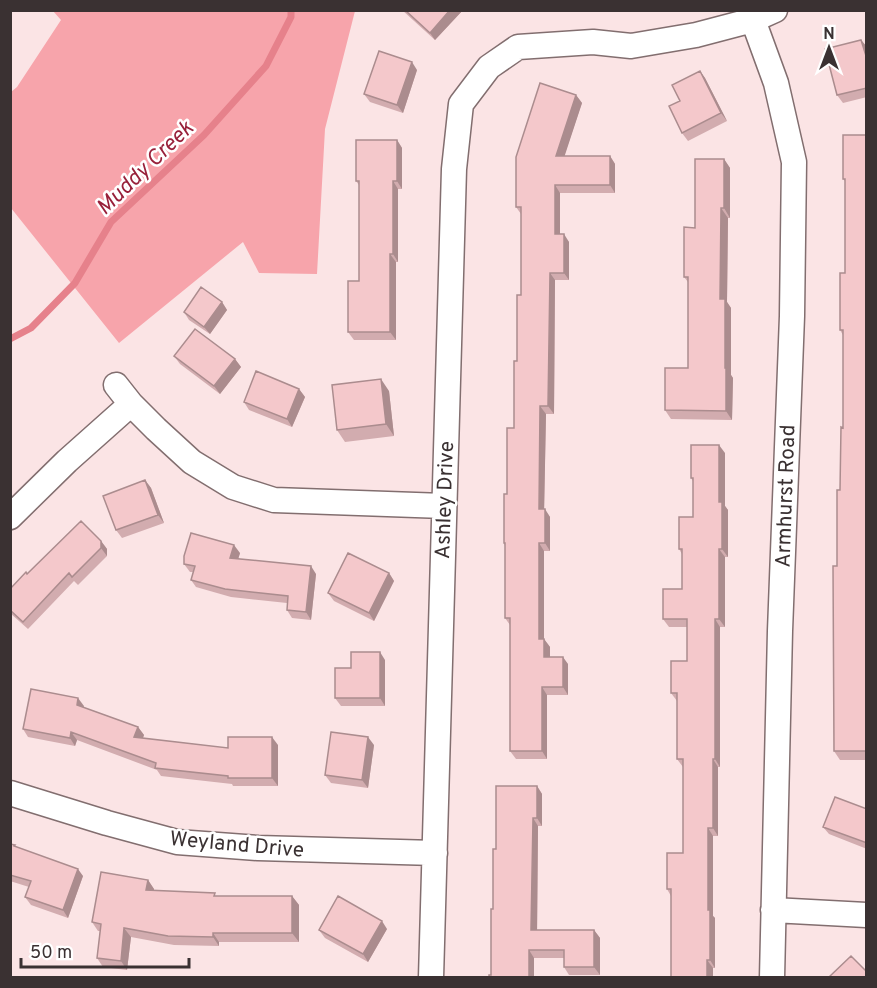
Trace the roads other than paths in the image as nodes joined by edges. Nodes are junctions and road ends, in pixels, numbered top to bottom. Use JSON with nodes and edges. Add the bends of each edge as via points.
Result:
{"nodes":[{"id":1,"x":776,"y":10,"type":"edge"},
{"id":2,"x":753,"y":20,"type":"junction"},
{"id":3,"x":116,"y":385,"type":"dead end"},
{"id":4,"x":131,"y":404,"type":"junction"},
{"id":5,"x":444,"y":506,"type":"junction"},
{"id":6,"x":10,"y":517,"type":"edge"},
{"id":7,"x":10,"y":793,"type":"edge"},
{"id":8,"x":435,"y":853,"type":"junction"},
{"id":9,"x":773,"y":910,"type":"junction"},
{"id":10,"x":867,"y":915,"type":"edge"},
{"id":11,"x":431,"y":978,"type":"edge"},
{"id":12,"x":772,"y":978,"type":"edge"}],
"edges":[{"from":1,"to":2,"type":"street"},
{"from":2,"to":5,"type":"street","name":"Ashley Drive","via":[[631,46],[593,42],[518,47],[489,67],[461,105],[454,169]]},
{"from":2,"to":9,"type":"street","name":"Armhurst Road","via":[[776,83],[794,162]]},
{"from":3,"to":4,"type":"street"},
{"from":4,"to":5,"type":"street","via":[[192,462],[233,487],[274,500]]},
{"from":4,"to":6,"type":"street"},
{"from":5,"to":8,"type":"street","name":"Ashley Drive"},
{"from":7,"to":8,"type":"street","name":"Weyland Drive","via":[[177,842]]},
{"from":8,"to":11,"type":"street","name":"Ashley Drive"},
{"from":9,"to":10,"type":"street"},
{"from":9,"to":12,"type":"street","name":"Armhurst Road"}]}
